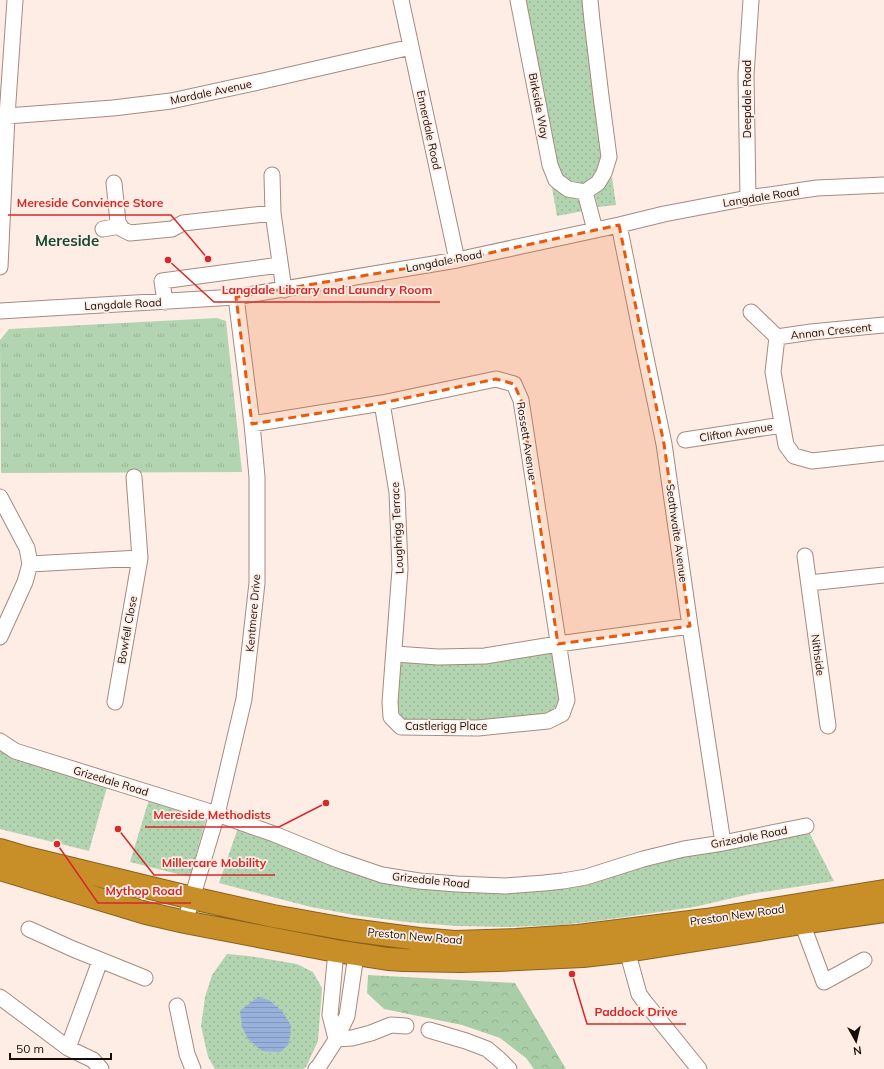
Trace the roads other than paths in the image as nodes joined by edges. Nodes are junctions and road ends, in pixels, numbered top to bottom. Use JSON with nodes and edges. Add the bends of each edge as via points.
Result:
{"nodes":[{"id":1,"x":15,"y":0,"type":"edge"},
{"id":2,"x":401,"y":0,"type":"edge"},
{"id":3,"x":518,"y":0,"type":"edge"},
{"id":4,"x":590,"y":0,"type":"edge"},
{"id":5,"x":751,"y":0,"type":"edge"},
{"id":6,"x":411,"y":47,"type":"junction"},
{"id":7,"x":7,"y":116,"type":"junction"},
{"id":8,"x":272,"y":175,"type":"dead end"},
{"id":9,"x":114,"y":183,"type":"dead end"},
{"id":10,"x":884,"y":185,"type":"edge"},
{"id":11,"x":585,"y":192,"type":"junction"},
{"id":12,"x":748,"y":198,"type":"junction"},
{"id":13,"x":273,"y":213,"type":"junction"},
{"id":14,"x":619,"y":225,"type":"junction"},
{"id":15,"x":120,"y":226,"type":"junction"},
{"id":16,"x":103,"y":229,"type":"dead end"},
{"id":17,"x":595,"y":230,"type":"junction"},
{"id":18,"x":457,"y":260,"type":"junction"},
{"id":19,"x":280,"y":265,"type":"junction"},
{"id":20,"x":0,"y":266,"type":"edge"},
{"id":21,"x":284,"y":290,"type":"junction"},
{"id":22,"x":236,"y":297,"type":"junction"},
{"id":23,"x":165,"y":302,"type":"junction"},
{"id":24,"x":0,"y":311,"type":"edge"},
{"id":25,"x":751,"y":312,"type":"dead end"},
{"id":26,"x":884,"y":325,"type":"edge"},
{"id":27,"x":777,"y":337,"type":"junction"},
{"id":28,"x":382,"y":403,"type":"junction"},
{"id":29,"x":252,"y":424,"type":"junction"},
{"id":30,"x":782,"y":424,"type":"junction"},
{"id":31,"x":685,"y":440,"type":"dead end"},
{"id":32,"x":884,"y":453,"type":"edge"},
{"id":33,"x":134,"y":477,"type":"dead end"},
{"id":34,"x":0,"y":497,"type":"edge"},
{"id":35,"x":805,"y":556,"type":"dead end"},
{"id":36,"x":140,"y":558,"type":"junction"},
{"id":37,"x":30,"y":564,"type":"junction"},
{"id":38,"x":884,"y":574,"type":"edge"},
{"id":39,"x":809,"y":583,"type":"junction"},
{"id":40,"x":690,"y":626,"type":"junction"},
{"id":41,"x":0,"y":637,"type":"edge"},
{"id":42,"x":558,"y":644,"type":"junction"},
{"id":43,"x":394,"y":654,"type":"junction"},
{"id":44,"x":115,"y":702,"type":"dead end"},
{"id":45,"x":828,"y":726,"type":"dead end"},
{"id":46,"x":0,"y":741,"type":"edge"},
{"id":47,"x":217,"y":814,"type":"junction"},
{"id":48,"x":806,"y":826,"type":"dead end"},
{"id":49,"x":723,"y":843,"type":"junction"},
{"id":50,"x":0,"y":850,"type":"edge"},
{"id":51,"x":0,"y":870,"type":"edge"},
{"id":52,"x":884,"y":891,"type":"edge"},
{"id":53,"x":192,"y":898,"type":"junction"},
{"id":54,"x":884,"y":911,"type":"edge"},
{"id":55,"x":185,"y":922,"type":"junction"},
{"id":56,"x":802,"y":923,"type":"junction"},
{"id":57,"x":328,"y":926,"type":"junction"},
{"id":58,"x":29,"y":929,"type":"dead end"},
{"id":59,"x":623,"y":930,"type":"junction"},
{"id":60,"x":372,"y":933,"type":"junction"},
{"id":61,"x":347,"y":950,"type":"junction"},
{"id":62,"x":627,"y":951,"type":"junction"},
{"id":63,"x":864,"y":960,"type":"dead end"},
{"id":64,"x":100,"y":961,"type":"junction"},
{"id":65,"x":145,"y":978,"type":"dead end"},
{"id":66,"x":0,"y":998,"type":"edge"},
{"id":67,"x":177,"y":1006,"type":"dead end"},
{"id":68,"x":406,"y":1026,"type":"dead end"},
{"id":69,"x":429,"y":1030,"type":"dead end"},
{"id":70,"x":336,"y":1039,"type":"junction"},
{"id":71,"x":68,"y":1048,"type":"junction"},
{"id":72,"x":101,"y":1069,"type":"edge"},
{"id":73,"x":193,"y":1069,"type":"edge"},
{"id":74,"x":316,"y":1069,"type":"edge"},
{"id":75,"x":508,"y":1069,"type":"edge"},
{"id":76,"x":698,"y":1069,"type":"edge"}],
"edges":[{"from":1,"to":7,"type":"street"},
{"from":2,"to":6,"type":"street","name":"Ennerdale Road"},
{"from":3,"to":11,"type":"street","name":"Birkside Way","via":[[550,165],[556,180],[568,189]]},
{"from":4,"to":11,"type":"street","via":[[609,157],[598,183]]},
{"from":5,"to":12,"type":"street","name":"Deepdale Road","via":[[746,75]]},
{"from":6,"to":7,"type":"street","name":"Mardale Avenue","via":[[171,101]]},
{"from":6,"to":18,"type":"street","name":"Ennerdale Road"},
{"from":7,"to":20,"type":"street"},
{"from":8,"to":13,"type":"street"},
{"from":9,"to":15,"type":"street"},
{"from":10,"to":12,"type":"street","name":"Langdale Road","via":[[817,188]]},
{"from":11,"to":17,"type":"street"},
{"from":12,"to":14,"type":"street","name":"Langdale Road"},
{"from":13,"to":15,"type":"street","via":[[183,223],[172,229],[130,234]]},
{"from":13,"to":19,"type":"street"},
{"from":14,"to":17,"type":"street","name":"Langdale Road"},
{"from":14,"to":40,"type":"street","name":"Seathwaite Avenue","via":[[664,444]]},
{"from":15,"to":16,"type":"street"},
{"from":17,"to":18,"type":"street","name":"Langdale Road"},
{"from":18,"to":21,"type":"street","name":"Langdale Road"},
{"from":19,"to":21,"type":"street"},
{"from":19,"to":23,"type":"street","via":[[162,281]]},
{"from":21,"to":22,"type":"street","name":"Langdale Road"},
{"from":22,"to":23,"type":"street","name":"Langdale Road"},
{"from":22,"to":29,"type":"street","name":"Kentmere Drive"},
{"from":23,"to":24,"type":"street","name":"Langdale Road"},
{"from":25,"to":27,"type":"street","name":"Annan Crescent"},
{"from":26,"to":27,"type":"street","name":"Annan Crescent"},
{"from":27,"to":30,"type":"street","name":"Annan Crescent","via":[[773,372]]},
{"from":28,"to":29,"type":"street","name":"Rossett Avenue"},
{"from":28,"to":42,"type":"street","name":"Rossett Avenue","via":[[496,379],[514,384],[521,400]]},
{"from":28,"to":43,"type":"street","name":"Loughrigg Terrace","via":[[397,492],[400,569]]},
{"from":29,"to":47,"type":"street","name":"Kentmere Drive","via":[[257,477],[258,583],[244,699]]},
{"from":30,"to":31,"type":"street","name":"Clifton Avenue"},
{"from":30,"to":32,"type":"street","name":"Clifton Avenue","via":[[786,445],[794,456],[812,461]]},
{"from":33,"to":36,"type":"street","name":"Bowfell Close"},
{"from":34,"to":37,"type":"street","via":[[27,548]]},
{"from":35,"to":39,"type":"street","name":"Nithside"},
{"from":36,"to":37,"type":"street"},
{"from":36,"to":44,"type":"street","name":"Bowfell Close"},
{"from":37,"to":41,"type":"street","via":[[25,582]]},
{"from":38,"to":39,"type":"street"},
{"from":39,"to":45,"type":"street","name":"Nithside"},
{"from":40,"to":42,"type":"street"},
{"from":40,"to":49,"type":"street","name":"Seathwaite Avenue"},
{"from":42,"to":43,"type":"street","via":[[485,656],[438,657]]},
{"from":42,"to":43,"type":"street","name":"Castlerigg Place","via":[[567,700],[562,714],[548,721],[478,728],[401,727],[391,717]]},
{"from":46,"to":47,"type":"street","name":"Grizedale Road","via":[[16,751]]},
{"from":47,"to":49,"type":"street","name":"Grizedale Road","via":[[382,875],[457,884],[505,886],[563,881],[684,849]]},
{"from":47,"to":53,"type":"street","name":"Kentmere Drive"},
{"from":48,"to":49,"type":"street","name":"Grizedale Road"},
{"from":50,"to":53,"type":"highway","name":"Preston New Road"},
{"from":51,"to":55,"type":"highway","name":"Preston New Road"},
{"from":52,"to":59,"type":"highway","name":"Preston New Road","via":[[774,910]]},
{"from":53,"to":55,"type":"street","name":"Kentmere Drive"},
{"from":53,"to":57,"type":"highway","name":"Preston New Road"},
{"from":54,"to":56,"type":"highway","name":"Preston New Road"},
{"from":55,"to":61,"type":"highway","name":"Preston New Road"},
{"from":56,"to":62,"type":"highway","name":"Preston New Road"},
{"from":56,"to":63,"type":"street","via":[[824,982]]},
{"from":57,"to":60,"type":"highway","name":"Preston New Road"},
{"from":57,"to":61,"type":"highway"},
{"from":58,"to":64,"type":"street"},
{"from":59,"to":60,"type":"highway","name":"Preston New Road","via":[[578,936],[455,942]]},
{"from":59,"to":62,"type":"street"},
{"from":60,"to":61,"type":"highway"},
{"from":61,"to":62,"type":"highway","name":"Preston New Road","via":[[388,959],[460,961],[583,956]]},
{"from":61,"to":70,"type":"street","via":[[330,1015]]},
{"from":62,"to":76,"type":"street","via":[[639,994]]},
{"from":64,"to":65,"type":"street"},
{"from":64,"to":71,"type":"street"},
{"from":66,"to":71,"type":"street"},
{"from":67,"to":73,"type":"street","via":[[187,1054]]},
{"from":68,"to":70,"type":"street","via":[[392,1025],[352,1038]]},
{"from":69,"to":75,"type":"street","via":[[487,1049]]},
{"from":70,"to":74,"type":"street"},
{"from":71,"to":72,"type":"street","via":[[93,1060]]}]}
